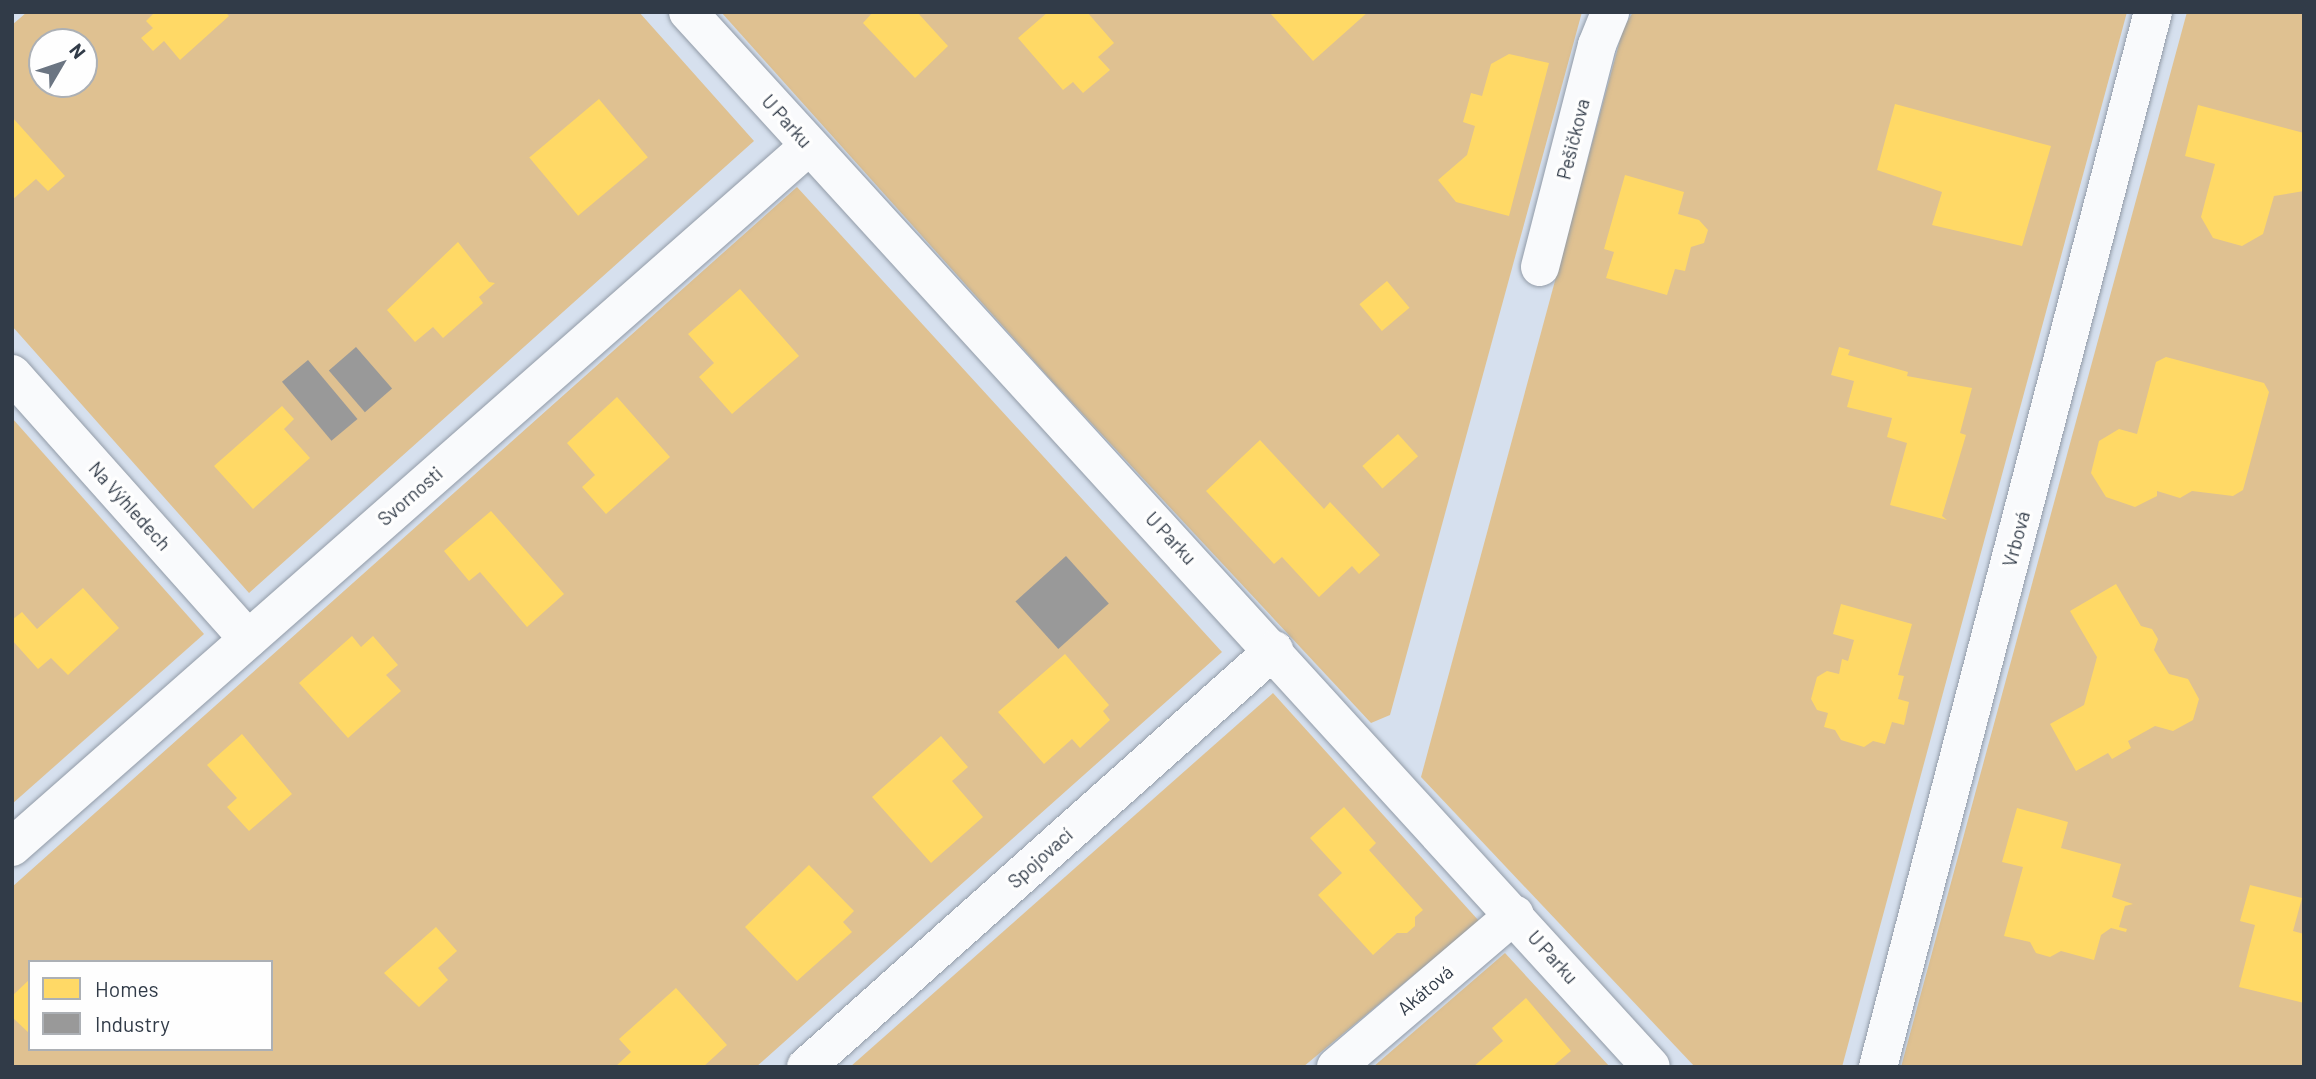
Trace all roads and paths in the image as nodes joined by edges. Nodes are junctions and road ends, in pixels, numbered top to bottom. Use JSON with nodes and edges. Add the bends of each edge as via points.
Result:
{"nodes":[{"id":1,"x":688,"y":12,"type":"edge"},
{"id":2,"x":1610,"y":12,"type":"edge"},
{"id":3,"x":2153,"y":12,"type":"edge"},
{"id":4,"x":809,"y":146,"type":"junction"},
{"id":5,"x":1540,"y":267,"type":"dead end"},
{"id":6,"x":12,"y":374,"type":"edge"},
{"id":7,"x":248,"y":639,"type":"junction"},
{"id":8,"x":1274,"y":650,"type":"junction"},
{"id":9,"x":12,"y":847,"type":"edge"},
{"id":10,"x":1515,"y":914,"type":"junction"},
{"id":11,"x":806,"y":1067,"type":"edge"},
{"id":12,"x":1336,"y":1067,"type":"edge"},
{"id":13,"x":1651,"y":1067,"type":"edge"},
{"id":14,"x":1878,"y":1067,"type":"edge"}],
"edges":[{"from":1,"to":4,"type":"street","name":"U Parku"},
{"from":2,"to":5,"type":"street","name":"Pešičkova","via":[[1597,45]]},
{"from":3,"to":14,"type":"street","name":"Vrbová"},
{"from":4,"to":7,"type":"street","name":"Svornosti"},
{"from":4,"to":8,"type":"street","name":"U Parku"},
{"from":6,"to":7,"type":"street","name":"Na Výhledech"},
{"from":7,"to":9,"type":"street","name":"Svornosti"},
{"from":8,"to":10,"type":"street","name":"U Parku"},
{"from":8,"to":11,"type":"street","name":"Spojovací"},
{"from":10,"to":12,"type":"street","name":"Akátová"},
{"from":10,"to":13,"type":"street","name":"U Parku"}]}
